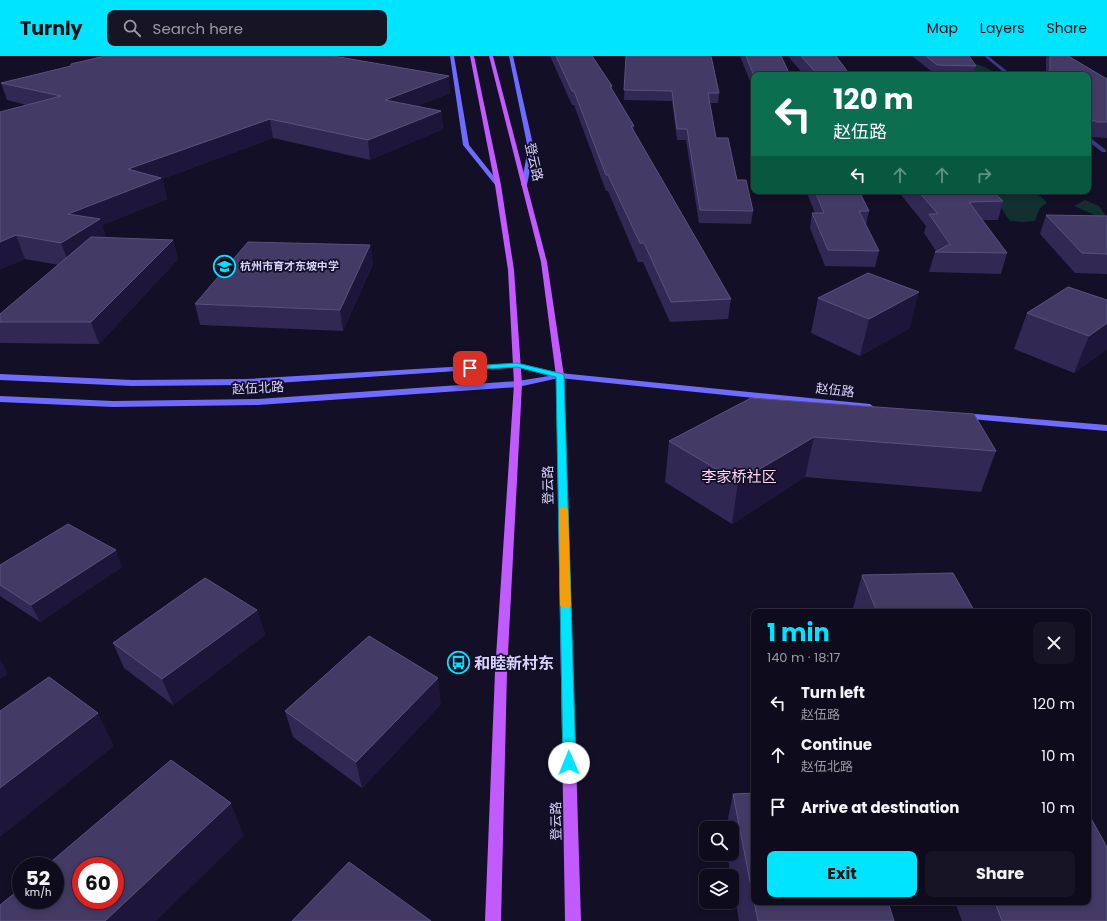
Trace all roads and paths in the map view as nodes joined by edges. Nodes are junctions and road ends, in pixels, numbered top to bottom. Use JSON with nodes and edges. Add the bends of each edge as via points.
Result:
{"nodes":[{"id":1,"x":452,"y":56,"type":"edge"},
{"id":2,"x":472,"y":56,"type":"edge"},
{"id":3,"x":491,"y":56,"type":"edge"},
{"id":4,"x":511,"y":56,"type":"edge"},
{"id":5,"x":986,"y":56,"type":"edge"},
{"id":6,"x":1006,"y":72,"type":"edge"},
{"id":7,"x":1091,"y":140,"type":"edge"},
{"id":8,"x":1104,"y":151,"type":"dead end"},
{"id":9,"x":498,"y":185,"type":"junction"},
{"id":10,"x":524,"y":185,"type":"junction"},
{"id":11,"x":517,"y":365,"type":"junction"},
{"id":12,"x":560,"y":376,"type":"junction"},
{"id":13,"x":0,"y":377,"type":"edge"},
{"id":14,"x":518,"y":384,"type":"junction"},
{"id":15,"x":0,"y":399,"type":"edge"},
{"id":16,"x":876,"y":407,"type":"edge"},
{"id":17,"x":956,"y":415,"type":"edge"},
{"id":18,"x":1107,"y":428,"type":"edge"},
{"id":19,"x":493,"y":921,"type":"edge"},
{"id":20,"x":573,"y":921,"type":"edge"}],
"edges":[{"from":1,"to":9,"type":"street","via":[[466,145]]},
{"from":2,"to":9,"type":"main road"},
{"from":3,"to":10,"type":"main road","name":"登云路"},
{"from":4,"to":10,"type":"street","via":[[531,149]]},
{"from":5,"to":6,"type":"street"},
{"from":7,"to":8,"type":"street"},
{"from":9,"to":11,"type":"main road","via":[[511,270]]},
{"from":10,"to":12,"type":"main road","name":"登云路","via":[[544,262]]},
{"from":11,"to":12,"type":"street","name":"赵伍路"},
{"from":11,"to":13,"type":"street","name":"赵伍北路","via":[[216,382],[132,383]]},
{"from":11,"to":14,"type":"main road"},
{"from":12,"to":14,"type":"street","name":"赵伍路"},
{"from":12,"to":16,"type":"street","name":"赵伍路"},
{"from":12,"to":20,"type":"main road","name":"登云路"},
{"from":14,"to":15,"type":"street","name":"赵伍北路","via":[[258,402],[113,404]]},
{"from":14,"to":19,"type":"main road","via":[[501,672]]},
{"from":17,"to":18,"type":"street"}]}
